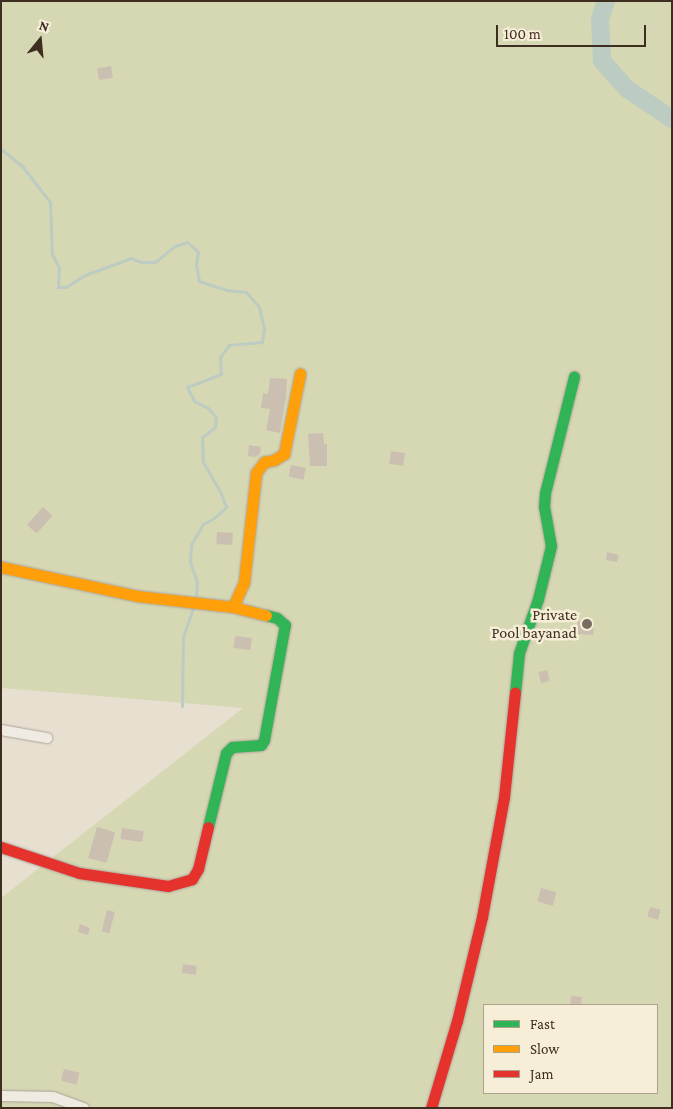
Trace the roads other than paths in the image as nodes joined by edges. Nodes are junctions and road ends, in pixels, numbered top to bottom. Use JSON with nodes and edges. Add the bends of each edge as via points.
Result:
{"nodes":[{"id":1,"x":300,"y":374,"type":"dead end"},
{"id":2,"x":574,"y":377,"type":"dead end"},
{"id":3,"x":1,"y":566,"type":"edge"},
{"id":4,"x":233,"y":607,"type":"junction"},
{"id":5,"x":1,"y":730,"type":"edge"},
{"id":6,"x":47,"y":738,"type":"dead end"},
{"id":7,"x":1,"y":847,"type":"edge"},
{"id":8,"x":1,"y":1096,"type":"edge"},
{"id":9,"x":84,"y":1108,"type":"edge"},
{"id":10,"x":431,"y":1108,"type":"edge"}],
"edges":[{"from":1,"to":4,"type":"street","via":[[284,454],[264,462],[256,473],[244,582]]},
{"from":2,"to":10,"type":"street","via":[[545,493],[544,507],[551,546],[538,599],[519,653],[504,797],[482,917],[457,1021]]},
{"from":3,"to":4,"type":"street","via":[[137,596]]},
{"from":4,"to":7,"type":"street","via":[[276,618],[285,625],[264,740],[261,745],[232,747],[226,753],[198,869],[192,879],[168,886],[79,874]]},
{"from":5,"to":6,"type":"street"},
{"from":8,"to":9,"type":"street","via":[[53,1097]]}]}
